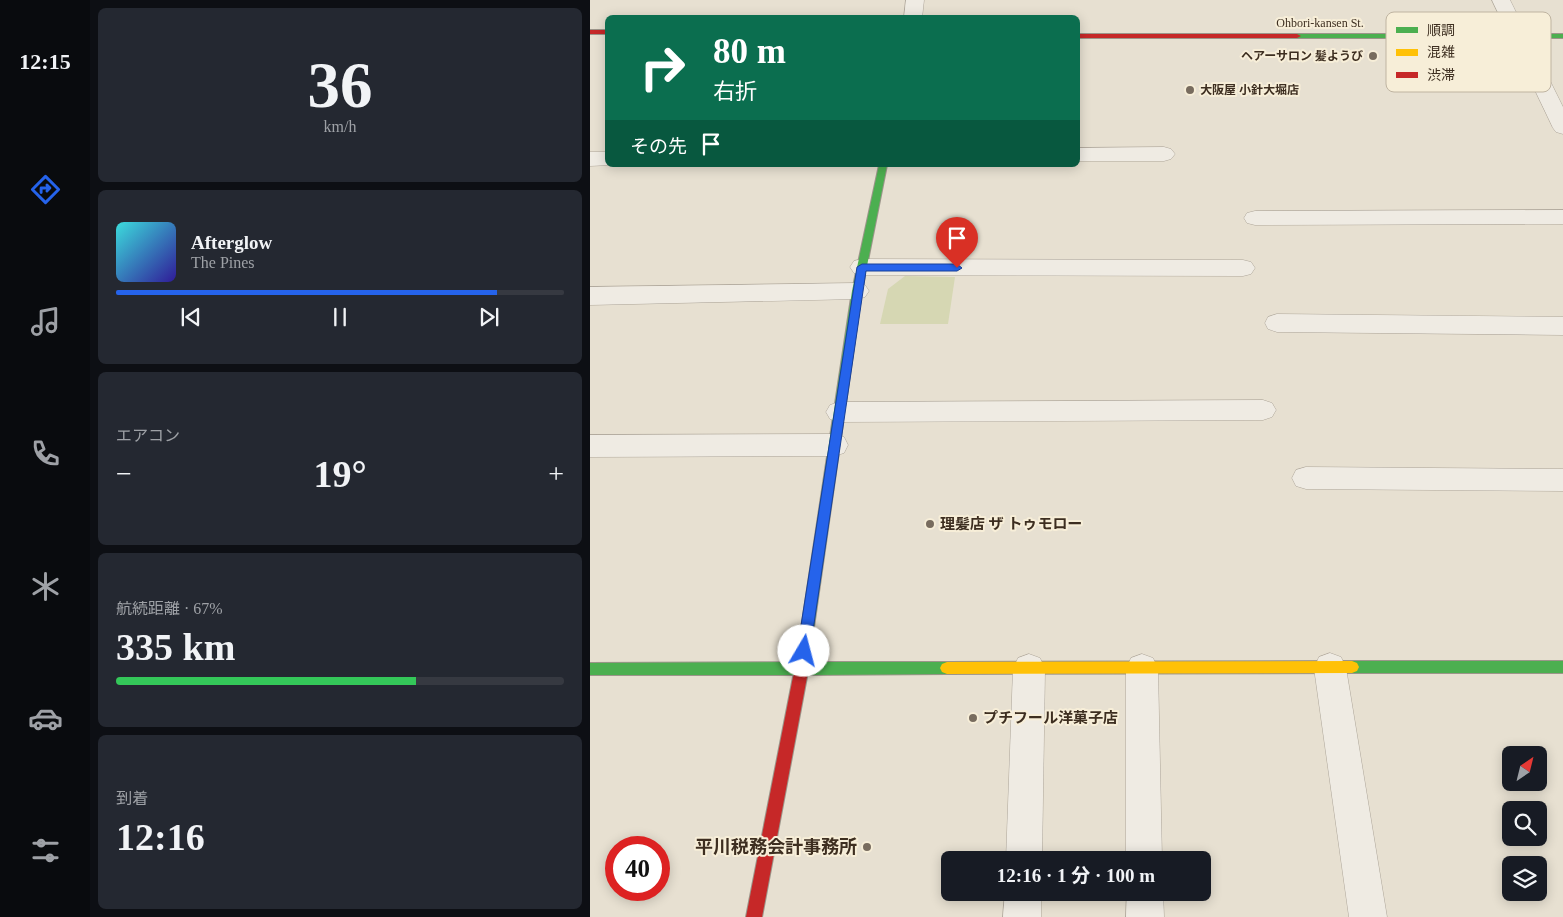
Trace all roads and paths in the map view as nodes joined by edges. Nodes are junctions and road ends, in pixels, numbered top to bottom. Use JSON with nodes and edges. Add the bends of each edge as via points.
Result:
{"nodes":[{"id":1,"x":915,"y":0,"type":"edge"},
{"id":2,"x":1501,"y":0,"type":"edge"},
{"id":3,"x":1507,"y":12,"type":"edge"},
{"id":4,"x":913,"y":15,"type":"edge"},
{"id":5,"x":590,"y":32,"type":"edge"},
{"id":6,"x":605,"y":32,"type":"edge"},
{"id":7,"x":1080,"y":36,"type":"edge"},
{"id":8,"x":1386,"y":36,"type":"edge"},
{"id":9,"x":1546,"y":92,"type":"edge"},
{"id":10,"x":1563,"y":128,"type":"edge"},
{"id":11,"x":1164,"y":154,"type":"dead end"},
{"id":12,"x":1080,"y":155,"type":"edge"},
{"id":13,"x":590,"y":159,"type":"edge"},
{"id":14,"x":605,"y":159,"type":"edge"},
{"id":15,"x":883,"y":167,"type":"edge"},
{"id":16,"x":1563,"y":217,"type":"edge"},
{"id":17,"x":1255,"y":218,"type":"dead end"},
{"id":18,"x":862,"y":267,"type":"junction"},
{"id":19,"x":1243,"y":268,"type":"dead end"},
{"id":20,"x":856,"y":292,"type":"junction"},
{"id":21,"x":590,"y":296,"type":"edge"},
{"id":22,"x":1277,"y":323,"type":"dead end"},
{"id":23,"x":1563,"y":326,"type":"edge"},
{"id":24,"x":1263,"y":410,"type":"dead end"},
{"id":25,"x":839,"y":412,"type":"junction"},
{"id":26,"x":834,"y":445,"type":"junction"},
{"id":27,"x":590,"y":446,"type":"edge"},
{"id":28,"x":1306,"y":478,"type":"dead end"},
{"id":29,"x":1563,"y":480,"type":"edge"},
{"id":30,"x":1563,"y":667,"type":"edge"},
{"id":31,"x":1330,"y":668,"type":"junction"},
{"id":32,"x":590,"y":669,"type":"edge"},
{"id":33,"x":1030,"y":669,"type":"junction"},
{"id":34,"x":1142,"y":669,"type":"junction"},
{"id":35,"x":801,"y":670,"type":"junction"},
{"id":36,"x":1024,"y":851,"type":"edge"},
{"id":37,"x":1144,"y":851,"type":"edge"},
{"id":38,"x":1023,"y":901,"type":"edge"},
{"id":39,"x":1145,"y":901,"type":"edge"},
{"id":40,"x":754,"y":917,"type":"edge"},
{"id":41,"x":1022,"y":917,"type":"edge"},
{"id":42,"x":1145,"y":917,"type":"edge"},
{"id":43,"x":1368,"y":917,"type":"edge"}],
"edges":[{"from":1,"to":4,"type":"street"},
{"from":2,"to":3,"type":"street"},
{"from":5,"to":6,"type":"street"},
{"from":7,"to":8,"type":"street","name":"Ohbori-kansen St."},
{"from":9,"to":10,"type":"street"},
{"from":11,"to":12,"type":"street"},
{"from":13,"to":14,"type":"street"},
{"from":15,"to":18,"type":"street"},
{"from":16,"to":17,"type":"street"},
{"from":18,"to":19,"type":"street"},
{"from":18,"to":20,"type":"street"},
{"from":20,"to":21,"type":"street"},
{"from":20,"to":25,"type":"street"},
{"from":22,"to":23,"type":"street"},
{"from":24,"to":25,"type":"street"},
{"from":25,"to":26,"type":"street"},
{"from":26,"to":27,"type":"street"},
{"from":26,"to":35,"type":"street"},
{"from":28,"to":29,"type":"street"},
{"from":30,"to":31,"type":"street"},
{"from":31,"to":34,"type":"street"},
{"from":31,"to":43,"type":"street"},
{"from":32,"to":35,"type":"street"},
{"from":33,"to":34,"type":"street"},
{"from":33,"to":35,"type":"street"},
{"from":33,"to":36,"type":"street"},
{"from":34,"to":37,"type":"street"},
{"from":35,"to":40,"type":"street"},
{"from":38,"to":41,"type":"street"},
{"from":39,"to":42,"type":"street"}]}
